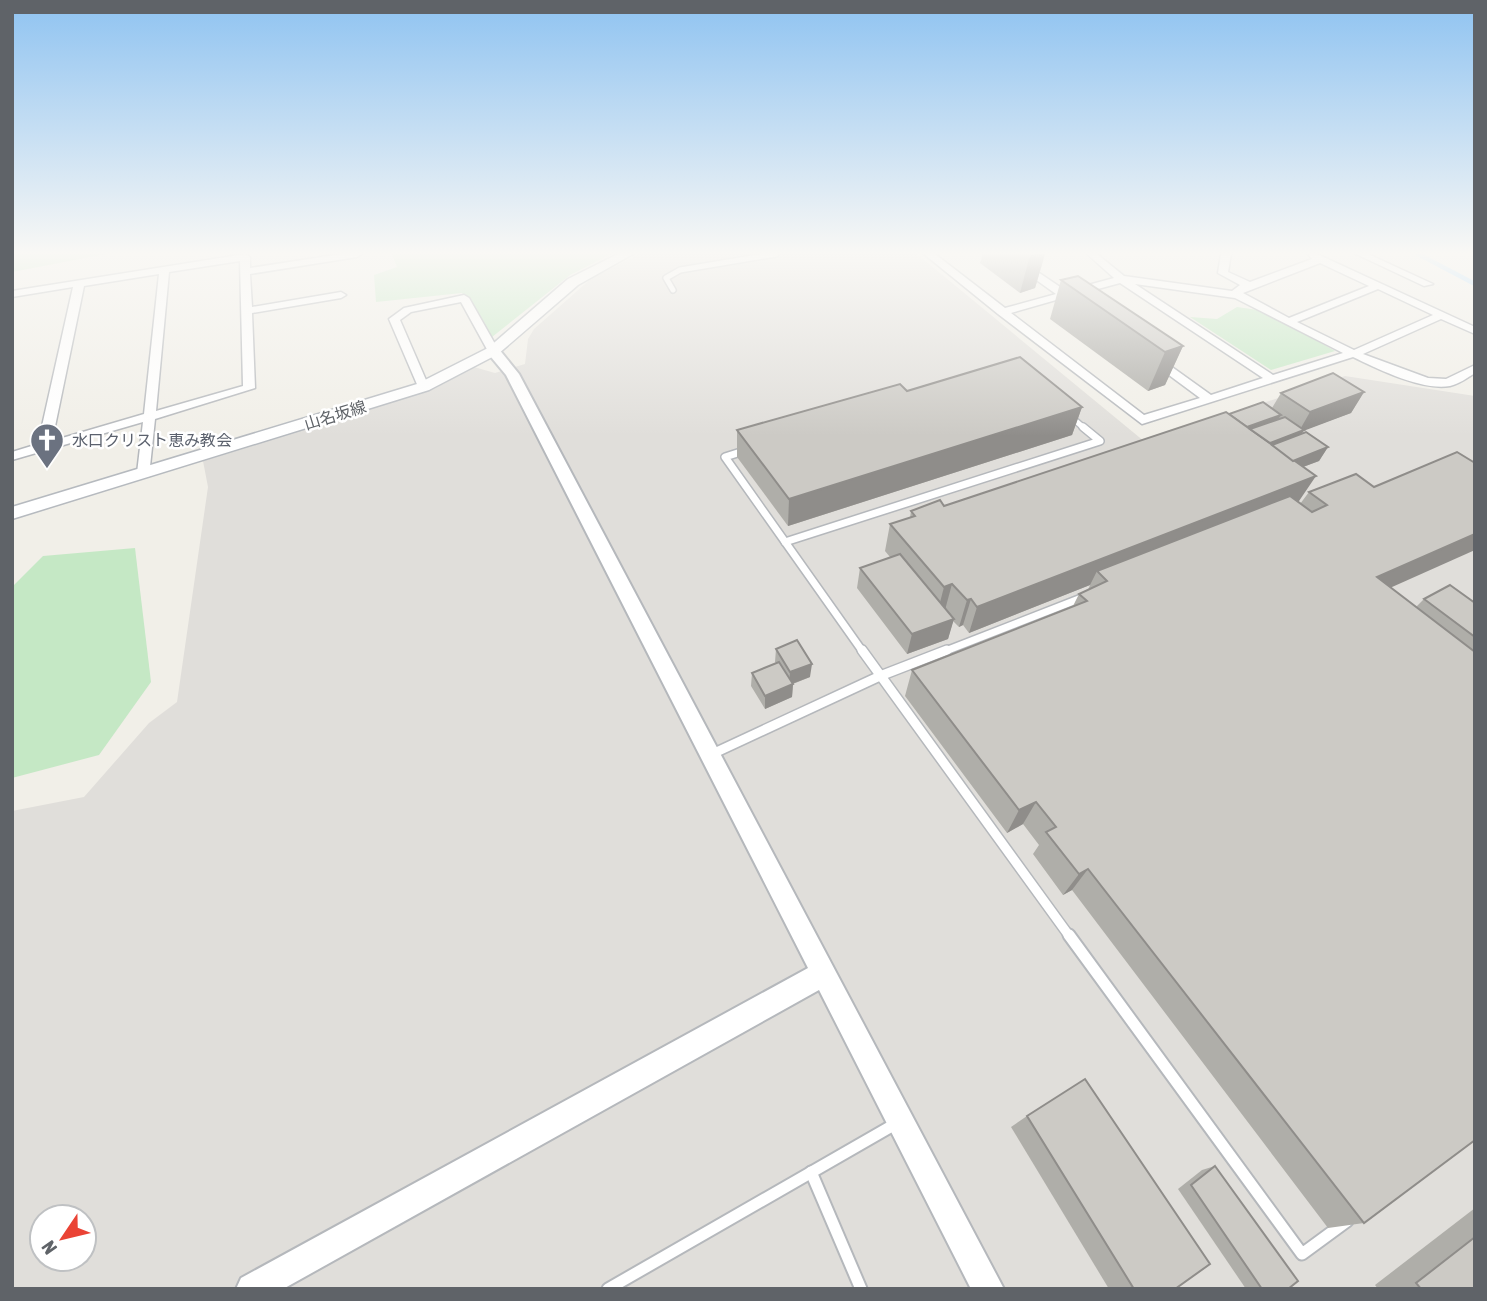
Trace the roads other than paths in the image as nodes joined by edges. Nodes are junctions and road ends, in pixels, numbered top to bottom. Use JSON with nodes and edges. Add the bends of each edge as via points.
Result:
{"nodes":[{"id":1,"x":72,"y":315,"type":"edge"},
{"id":2,"x":159,"y":315,"type":"edge"},
{"id":3,"x":247,"y":315,"type":"edge"},
{"id":4,"x":401,"y":315,"type":"edge"},
{"id":5,"x":473,"y":315,"type":"edge"},
{"id":6,"x":535,"y":315,"type":"edge"},
{"id":7,"x":1005,"y":315,"type":"edge"},
{"id":8,"x":1175,"y":315,"type":"edge"},
{"id":9,"x":1277,"y":315,"type":"edge"},
{"id":10,"x":1306,"y":315,"type":"edge"},
{"id":11,"x":1442,"y":315,"type":"joint"},
{"id":12,"x":1290,"y":321,"type":"junction"},
{"id":13,"x":1475,"y":331,"type":"edge"},
{"id":14,"x":1141,"y":350,"type":"edge"},
{"id":15,"x":493,"y":351,"type":"junction"},
{"id":16,"x":1355,"y":353,"type":"junction"},
{"id":17,"x":1475,"y":368,"type":"edge"},
{"id":18,"x":1270,"y":378,"type":"junction"},
{"id":19,"x":423,"y":387,"type":"junction"},
{"id":20,"x":1209,"y":399,"type":"junction"},
{"id":21,"x":1059,"y":407,"type":"edge"},
{"id":22,"x":149,"y":418,"type":"junction"},
{"id":23,"x":44,"y":447,"type":"junction"},
{"id":24,"x":752,"y":449,"type":"edge"},
{"id":25,"x":12,"y":456,"type":"edge"},
{"id":26,"x":144,"y":473,"type":"junction"},
{"id":27,"x":12,"y":513,"type":"edge"},
{"id":28,"x":785,"y":542,"type":"junction"},
{"id":29,"x":1096,"y":592,"type":"edge"},
{"id":30,"x":880,"y":676,"type":"junction"},
{"id":31,"x":710,"y":755,"type":"junction"},
{"id":32,"x":823,"y":974,"type":"junction"},
{"id":33,"x":899,"y":1121,"type":"junction"},
{"id":34,"x":811,"y":1172,"type":"junction"},
{"id":35,"x":1356,"y":1215,"type":"edge"},
{"id":36,"x":253,"y":1289,"type":"edge"},
{"id":37,"x":608,"y":1289,"type":"edge"},
{"id":38,"x":861,"y":1289,"type":"edge"},
{"id":39,"x":988,"y":1289,"type":"edge"}],
"edges":[{"from":1,"to":23,"type":"street"},
{"from":2,"to":22,"type":"street"},
{"from":3,"to":22,"type":"street","via":[[249,388]]},
{"from":4,"to":19,"type":"street","via":[[394,319]]},
{"from":5,"to":15,"type":"street"},
{"from":6,"to":15,"type":"main road","name":"山名坂線"},
{"from":7,"to":20,"type":"street","via":[[1142,421]]},
{"from":8,"to":18,"type":"street"},
{"from":9,"to":12,"type":"street"},
{"from":10,"to":12,"type":"street"},
{"from":11,"to":13,"type":"street"},
{"from":11,"to":16,"type":"street"},
{"from":12,"to":16,"type":"street"},
{"from":14,"to":20,"type":"street"},
{"from":15,"to":19,"type":"main road","name":"山名坂線"},
{"from":15,"to":31,"type":"street","via":[[512,374]]},
{"from":16,"to":17,"type":"street","via":[[1395,371],[1448,383]]},
{"from":16,"to":18,"type":"street"},
{"from":18,"to":20,"type":"street"},
{"from":19,"to":26,"type":"main road","name":"山名坂線"},
{"from":21,"to":28,"type":"lane","via":[[1100,441]]},
{"from":22,"to":23,"type":"street"},
{"from":22,"to":26,"type":"street"},
{"from":23,"to":25,"type":"street"},
{"from":24,"to":28,"type":"lane","via":[[725,457]]},
{"from":26,"to":27,"type":"main road","name":"山名坂線"},
{"from":28,"to":30,"type":"lane"},
{"from":29,"to":30,"type":"lane"},
{"from":30,"to":31,"type":"lane"},
{"from":30,"to":35,"type":"lane","via":[[1302,1254]]},
{"from":31,"to":32,"type":"street"},
{"from":32,"to":33,"type":"street"},
{"from":32,"to":36,"type":"street"},
{"from":33,"to":34,"type":"lane"},
{"from":33,"to":39,"type":"street"},
{"from":34,"to":37,"type":"lane"},
{"from":34,"to":38,"type":"lane"}]}
